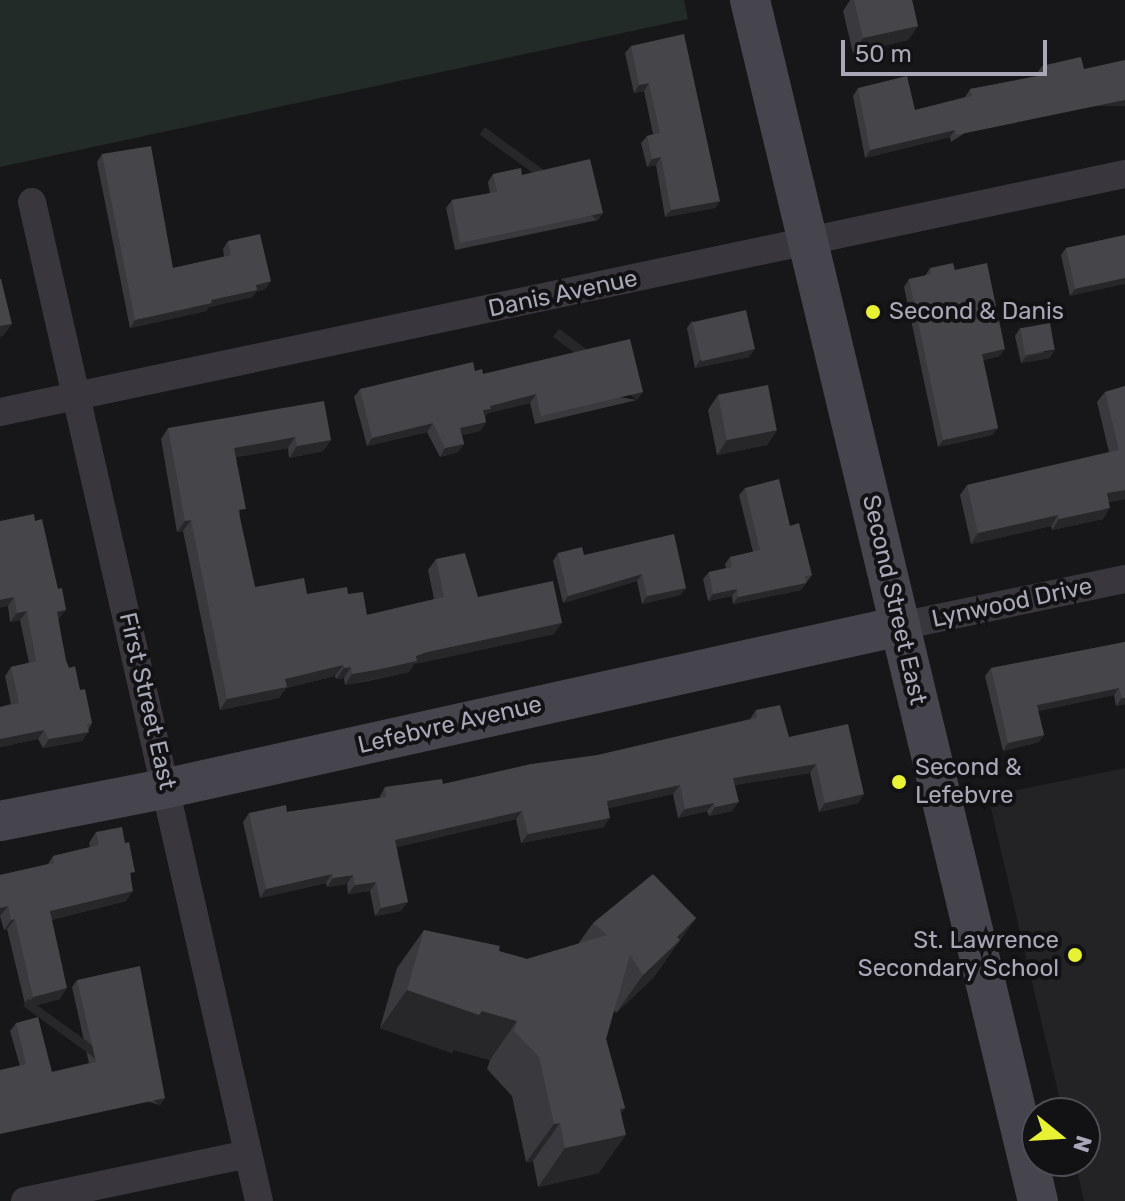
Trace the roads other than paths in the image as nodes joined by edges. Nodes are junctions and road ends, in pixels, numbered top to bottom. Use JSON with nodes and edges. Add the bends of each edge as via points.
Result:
{"nodes":[{"id":1,"x":750,"y":0,"type":"edge"},
{"id":2,"x":1125,"y":174,"type":"edge"},
{"id":3,"x":32,"y":202,"type":"dead end"},
{"id":4,"x":806,"y":242,"type":"junction"},
{"id":5,"x":77,"y":396,"type":"junction"},
{"id":6,"x":0,"y":412,"type":"edge"},
{"id":7,"x":1125,"y":579,"type":"edge"},
{"id":8,"x":900,"y":626,"type":"junction"},
{"id":9,"x":168,"y":788,"type":"junction"},
{"id":10,"x":0,"y":821,"type":"edge"},
{"id":11,"x":248,"y":1154,"type":"junction"},
{"id":12,"x":25,"y":1201,"type":"edge"},
{"id":13,"x":259,"y":1201,"type":"edge"},
{"id":14,"x":1038,"y":1201,"type":"edge"}],
"edges":[{"from":1,"to":4,"type":"main road","name":"Second Street East"},
{"from":2,"to":4,"type":"street","name":"Danis Avenue"},
{"from":3,"to":5,"type":"street","name":"First Street East"},
{"from":4,"to":5,"type":"street","name":"Danis Avenue"},
{"from":4,"to":8,"type":"main road","name":"Second Street East"},
{"from":5,"to":6,"type":"street","name":"Danis Avenue"},
{"from":5,"to":9,"type":"street","name":"First Street East"},
{"from":7,"to":8,"type":"street","name":"Lynwood Drive"},
{"from":8,"to":9,"type":"main road","name":"Lefebvre Avenue"},
{"from":8,"to":14,"type":"main road","name":"Second Street East"},
{"from":9,"to":10,"type":"main road","name":"Lefebvre Avenue"},
{"from":9,"to":11,"type":"street","name":"First Street East"},
{"from":11,"to":12,"type":"street"},
{"from":11,"to":13,"type":"street","name":"First Street East"}]}
